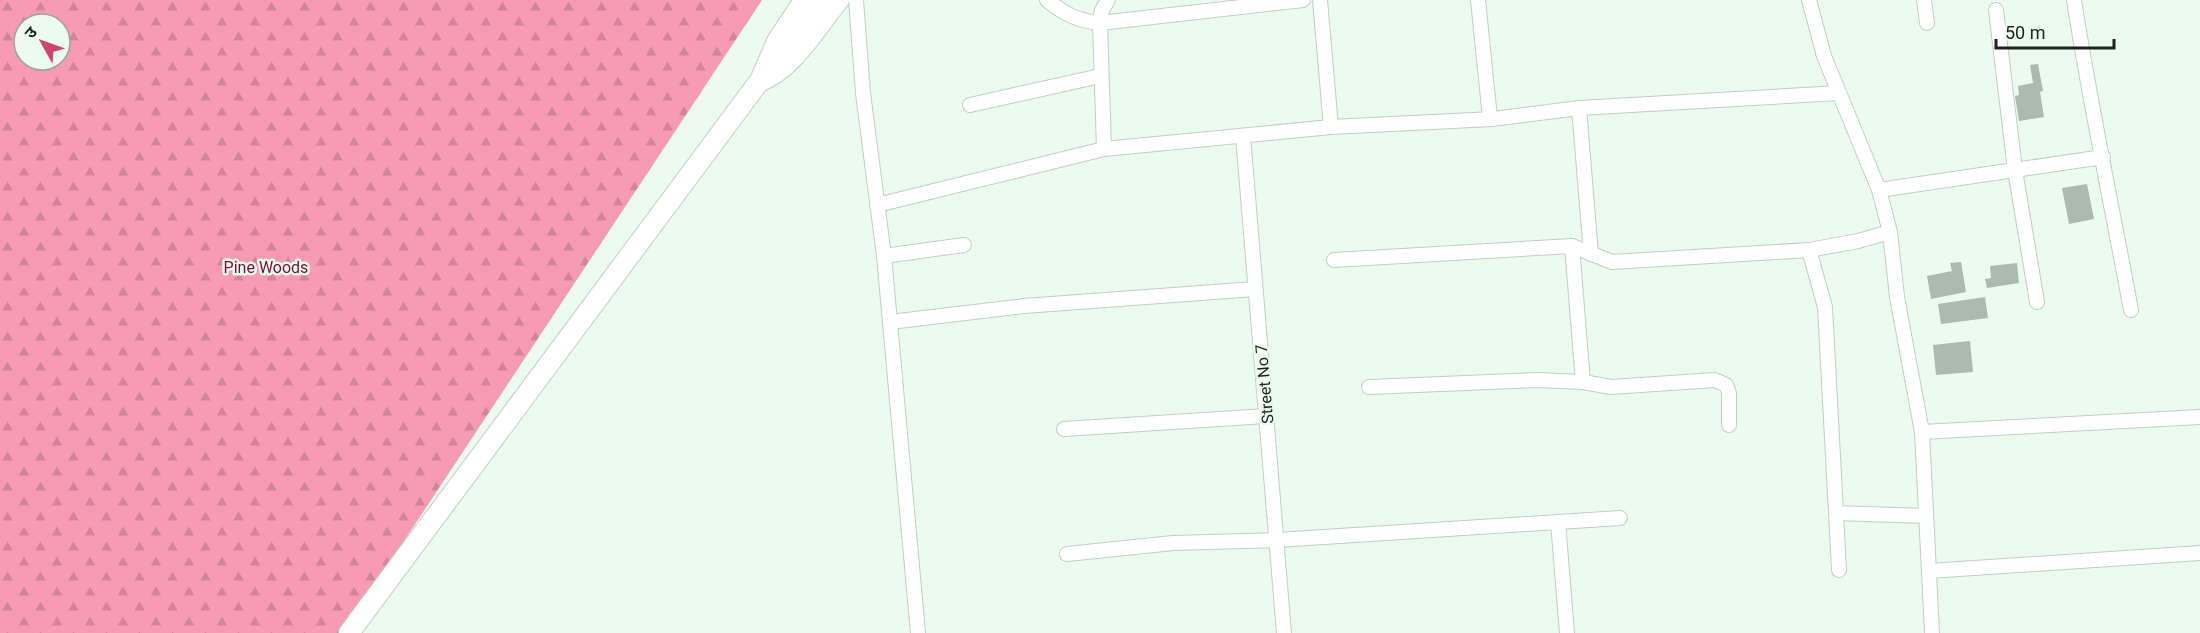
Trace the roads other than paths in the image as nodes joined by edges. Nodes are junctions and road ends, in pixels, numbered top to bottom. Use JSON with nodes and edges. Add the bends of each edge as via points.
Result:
{"nodes":[{"id":1,"x":803,"y":0,"type":"edge"},
{"id":2,"x":823,"y":0,"type":"edge"},
{"id":3,"x":840,"y":0,"type":"edge"},
{"id":4,"x":856,"y":0,"type":"edge"},
{"id":5,"x":1047,"y":0,"type":"edge"},
{"id":6,"x":1108,"y":0,"type":"edge"},
{"id":7,"x":1303,"y":0,"type":"edge"},
{"id":8,"x":1320,"y":0,"type":"edge"},
{"id":9,"x":1478,"y":0,"type":"edge"},
{"id":10,"x":1809,"y":0,"type":"edge"},
{"id":11,"x":1924,"y":0,"type":"edge"},
{"id":12,"x":2074,"y":0,"type":"edge"},
{"id":13,"x":1996,"y":10,"type":"dead end"},
{"id":14,"x":1100,"y":23,"type":"junction"},
{"id":15,"x":1927,"y":23,"type":"dead end"},
{"id":16,"x":1100,"y":76,"type":"junction"},
{"id":17,"x":758,"y":83,"type":"junction"},
{"id":18,"x":1839,"y":93,"type":"junction"},
{"id":19,"x":970,"y":105,"type":"dead end"},
{"id":20,"x":1579,"y":108,"type":"junction"},
{"id":21,"x":1490,"y":118,"type":"junction"},
{"id":22,"x":1331,"y":127,"type":"junction"},
{"id":23,"x":1243,"y":136,"type":"junction"},
{"id":24,"x":1104,"y":149,"type":"junction"},
{"id":25,"x":2103,"y":157,"type":"junction"},
{"id":26,"x":2015,"y":170,"type":"junction"},
{"id":27,"x":1879,"y":190,"type":"junction"},
{"id":28,"x":877,"y":205,"type":"junction"},
{"id":29,"x":1890,"y":232,"type":"junction"},
{"id":30,"x":964,"y":245,"type":"dead end"},
{"id":31,"x":1572,"y":246,"type":"junction"},
{"id":32,"x":1809,"y":250,"type":"junction"},
{"id":33,"x":1591,"y":254,"type":"junction"},
{"id":34,"x":884,"y":256,"type":"junction"},
{"id":35,"x":1334,"y":260,"type":"dead end"},
{"id":36,"x":1256,"y":289,"type":"junction"},
{"id":37,"x":2037,"y":302,"type":"dead end"},
{"id":38,"x":2131,"y":310,"type":"dead end"},
{"id":39,"x":890,"y":322,"type":"junction"},
{"id":40,"x":1583,"y":382,"type":"junction"},
{"id":41,"x":1369,"y":387,"type":"dead end"},
{"id":42,"x":1266,"y":416,"type":"junction"},
{"id":43,"x":2200,"y":417,"type":"edge"},
{"id":44,"x":1729,"y":425,"type":"dead end"},
{"id":45,"x":1064,"y":429,"type":"dead end"},
{"id":46,"x":1922,"y":432,"type":"junction"},
{"id":47,"x":1836,"y":513,"type":"junction"},
{"id":48,"x":1926,"y":516,"type":"junction"},
{"id":49,"x":1620,"y":518,"type":"dead end"},
{"id":50,"x":1558,"y":522,"type":"junction"},
{"id":51,"x":1276,"y":540,"type":"junction"},
{"id":52,"x":2200,"y":553,"type":"edge"},
{"id":53,"x":1067,"y":554,"type":"dead end"},
{"id":54,"x":1839,"y":570,"type":"dead end"},
{"id":55,"x":1929,"y":571,"type":"junction"},
{"id":56,"x":349,"y":633,"type":"edge"},
{"id":57,"x":918,"y":633,"type":"edge"},
{"id":58,"x":1284,"y":633,"type":"edge"},
{"id":59,"x":1567,"y":633,"type":"edge"},
{"id":60,"x":1932,"y":633,"type":"edge"}],
"edges":[{"from":1,"to":17,"type":"street","via":[[776,41]]},
{"from":2,"to":17,"type":"main road"},
{"from":3,"to":17,"type":"street","via":[[784,69]]},
{"from":4,"to":28,"type":"street"},
{"from":5,"to":14,"type":"street","via":[[1065,15]]},
{"from":6,"to":14,"type":"street"},
{"from":7,"to":14,"type":"street"},
{"from":8,"to":22,"type":"street"},
{"from":9,"to":21,"type":"street"},
{"from":10,"to":18,"type":"street"},
{"from":11,"to":15,"type":"street"},
{"from":12,"to":25,"type":"street"},
{"from":13,"to":26,"type":"street"},
{"from":14,"to":16,"type":"street"},
{"from":16,"to":19,"type":"street"},
{"from":16,"to":24,"type":"street"},
{"from":17,"to":56,"type":"main road"},
{"from":18,"to":20,"type":"street"},
{"from":18,"to":27,"type":"street"},
{"from":20,"to":21,"type":"street"},
{"from":20,"to":33,"type":"street"},
{"from":21,"to":22,"type":"street"},
{"from":22,"to":23,"type":"street"},
{"from":23,"to":24,"type":"street"},
{"from":23,"to":36,"type":"street","name":"Street No 7"},
{"from":24,"to":28,"type":"street"},
{"from":25,"to":26,"type":"street"},
{"from":25,"to":38,"type":"street"},
{"from":26,"to":27,"type":"street"},
{"from":26,"to":37,"type":"street"},
{"from":27,"to":29,"type":"street"},
{"from":28,"to":34,"type":"street"},
{"from":29,"to":32,"type":"street"},
{"from":29,"to":46,"type":"street","via":[[1897,297]]},
{"from":30,"to":34,"type":"street"},
{"from":31,"to":33,"type":"street"},
{"from":31,"to":35,"type":"street"},
{"from":31,"to":40,"type":"street"},
{"from":32,"to":33,"type":"street","via":[[1612,262]]},
{"from":32,"to":47,"type":"street","via":[[1825,307]]},
{"from":34,"to":39,"type":"street"},
{"from":36,"to":39,"type":"street","via":[[1023,306]]},
{"from":36,"to":42,"type":"street","name":"Street No 7"},
{"from":39,"to":57,"type":"street"},
{"from":40,"to":41,"type":"street","via":[[1538,380]]},
{"from":40,"to":44,"type":"street","via":[[1611,387],[1715,380],[1729,393]]},
{"from":42,"to":45,"type":"street"},
{"from":42,"to":51,"type":"street","name":"Street No 7"},
{"from":43,"to":46,"type":"street"},
{"from":46,"to":48,"type":"street"},
{"from":47,"to":48,"type":"street"},
{"from":47,"to":54,"type":"street"},
{"from":48,"to":55,"type":"street"},
{"from":49,"to":50,"type":"street"},
{"from":50,"to":51,"type":"street"},
{"from":50,"to":59,"type":"street"},
{"from":51,"to":53,"type":"street","via":[[1173,543]]},
{"from":51,"to":58,"type":"street","name":"Street No 7"},
{"from":52,"to":55,"type":"street"},
{"from":55,"to":60,"type":"street"}]}
